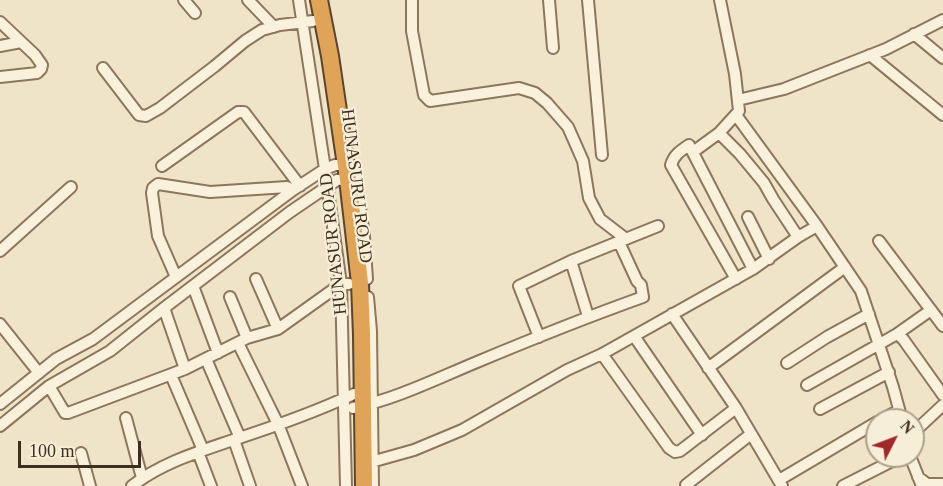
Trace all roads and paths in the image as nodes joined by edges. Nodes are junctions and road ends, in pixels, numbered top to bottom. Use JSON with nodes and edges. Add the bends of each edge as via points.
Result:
{"nodes":[{"id":1,"x":184,"y":0,"type":"edge"},
{"id":2,"x":248,"y":0,"type":"edge"},
{"id":3,"x":299,"y":0,"type":"edge"},
{"id":4,"x":309,"y":0,"type":"edge"},
{"id":5,"x":320,"y":0,"type":"edge"},
{"id":6,"x":327,"y":0,"type":"edge"},
{"id":7,"x":412,"y":0,"type":"edge"},
{"id":8,"x":549,"y":0,"type":"edge"},
{"id":9,"x":588,"y":0,"type":"edge"},
{"id":10,"x":720,"y":0,"type":"edge"},
{"id":11,"x":195,"y":13,"type":"dead end"},
{"id":12,"x":943,"y":20,"type":"edge"},
{"id":13,"x":308,"y":21,"type":"junction"},
{"id":14,"x":0,"y":22,"type":"edge"},
{"id":15,"x":274,"y":27,"type":"junction"},
{"id":16,"x":914,"y":34,"type":"junction"},
{"id":17,"x":21,"y":42,"type":"junction"},
{"id":18,"x":0,"y":46,"type":"edge"},
{"id":19,"x":553,"y":48,"type":"dead end"},
{"id":20,"x":870,"y":55,"type":"junction"},
{"id":21,"x":943,"y":58,"type":"edge"},
{"id":22,"x":103,"y":68,"type":"dead end"},
{"id":23,"x":0,"y":77,"type":"edge"},
{"id":24,"x":738,"y":100,"type":"junction"},
{"id":25,"x":736,"y":114,"type":"junction"},
{"id":26,"x":943,"y":115,"type":"edge"},
{"id":27,"x":719,"y":133,"type":"junction"},
{"id":28,"x":693,"y":152,"type":"junction"},
{"id":29,"x":602,"y":155,"type":"dead end"},
{"id":30,"x":162,"y":166,"type":"dead end"},
{"id":31,"x":336,"y":174,"type":"junction"},
{"id":32,"x":71,"y":187,"type":"dead end"},
{"id":33,"x":296,"y":188,"type":"junction"},
{"id":34,"x":748,"y":218,"type":"dead end"},
{"id":35,"x":658,"y":226,"type":"dead end"},
{"id":36,"x":817,"y":226,"type":"junction"},
{"id":37,"x":798,"y":237,"type":"junction"},
{"id":38,"x":622,"y":241,"type":"junction"},
{"id":39,"x":879,"y":241,"type":"dead end"},
{"id":40,"x":0,"y":251,"type":"edge"},
{"id":41,"x":769,"y":259,"type":"junction"},
{"id":42,"x":571,"y":261,"type":"junction"},
{"id":43,"x":845,"y":267,"type":"junction"},
{"id":44,"x":753,"y":270,"type":"junction"},
{"id":45,"x":176,"y":277,"type":"junction"},
{"id":46,"x":256,"y":279,"type":"dead end"},
{"id":47,"x":736,"y":279,"type":"junction"},
{"id":48,"x":345,"y":284,"type":"junction"},
{"id":49,"x":193,"y":286,"type":"junction"},
{"id":50,"x":230,"y":297,"type":"dead end"},
{"id":51,"x":164,"y":308,"type":"junction"},
{"id":52,"x":931,"y":310,"type":"junction"},
{"id":53,"x":672,"y":314,"type":"junction"},
{"id":54,"x":869,"y":314,"type":"junction"},
{"id":55,"x":588,"y":316,"type":"junction"},
{"id":56,"x":0,"y":324,"type":"edge"},
{"id":57,"x":943,"y":326,"type":"edge"},
{"id":58,"x":278,"y":329,"type":"junction"},
{"id":59,"x":897,"y":334,"type":"junction"},
{"id":60,"x":634,"y":336,"type":"junction"},
{"id":61,"x":538,"y":337,"type":"junction"},
{"id":62,"x":243,"y":341,"type":"junction"},
{"id":63,"x":879,"y":342,"type":"junction"},
{"id":64,"x":218,"y":353,"type":"junction"},
{"id":65,"x":602,"y":354,"type":"junction"},
{"id":66,"x":206,"y":359,"type":"junction"},
{"id":67,"x":787,"y":363,"type":"dead end"},
{"id":68,"x":708,"y":368,"type":"junction"},
{"id":69,"x":185,"y":369,"type":"junction"},
{"id":70,"x":889,"y":372,"type":"junction"},
{"id":71,"x":39,"y":373,"type":"junction"},
{"id":72,"x":171,"y":375,"type":"junction"},
{"id":73,"x":807,"y":385,"type":"dead end"},
{"id":74,"x":49,"y":386,"type":"junction"},
{"id":75,"x":943,"y":395,"type":"edge"},
{"id":76,"x":358,"y":402,"type":"junction"},
{"id":77,"x":0,"y":404,"type":"edge"},
{"id":78,"x":943,"y":405,"type":"edge"},
{"id":79,"x":736,"y":408,"type":"junction"},
{"id":80,"x":898,"y":408,"type":"edge"},
{"id":81,"x":820,"y":409,"type":"dead end"},
{"id":82,"x":126,"y":418,"type":"dead end"},
{"id":83,"x":925,"y":422,"type":"edge"},
{"id":84,"x":278,"y":424,"type":"junction"},
{"id":85,"x":0,"y":426,"type":"edge"},
{"id":86,"x":865,"y":430,"type":"edge"},
{"id":87,"x":751,"y":434,"type":"junction"},
{"id":88,"x":702,"y":435,"type":"junction"},
{"id":89,"x":237,"y":439,"type":"junction"},
{"id":90,"x":201,"y":451,"type":"junction"},
{"id":91,"x":81,"y":453,"type":"dead end"},
{"id":92,"x":368,"y":463,"type":"junction"},
{"id":93,"x":878,"y":468,"type":"edge"},
{"id":94,"x":141,"y":478,"type":"junction"},
{"id":95,"x":920,"y":481,"type":"edge"},
{"id":96,"x":781,"y":483,"type":"edge"},
{"id":97,"x":686,"y":485,"type":"edge"},
{"id":98,"x":943,"y":485,"type":"edge"},
{"id":99,"x":90,"y":486,"type":"edge"},
{"id":100,"x":132,"y":486,"type":"edge"},
{"id":101,"x":211,"y":486,"type":"edge"},
{"id":102,"x":250,"y":486,"type":"edge"},
{"id":103,"x":302,"y":486,"type":"edge"},
{"id":104,"x":346,"y":486,"type":"edge"},
{"id":105,"x":354,"y":486,"type":"edge"},
{"id":106,"x":364,"y":486,"type":"edge"},
{"id":107,"x":373,"y":486,"type":"edge"},
{"id":108,"x":843,"y":486,"type":"edge"}],
"edges":[{"from":1,"to":11,"type":"street"},
{"from":2,"to":15,"type":"street"},
{"from":3,"to":13,"type":"street"},
{"from":4,"to":13,"type":"highway","name":"HUNASURU ROAD"},
{"from":5,"to":31,"type":"highway","name":"HUNASUR ROAD","via":[[330,56]]},
{"from":6,"to":76,"type":"street","via":[[364,236],[371,331]]},
{"from":7,"to":38,"type":"street","via":[[412,31],[424,95],[430,101],[519,88],[536,93],[568,127],[583,161],[589,198],[600,219]]},
{"from":8,"to":19,"type":"street"},
{"from":9,"to":29,"type":"street"},
{"from":10,"to":24,"type":"street"},
{"from":12,"to":16,"type":"street"},
{"from":13,"to":15,"type":"street"},
{"from":13,"to":31,"type":"highway","name":"HUNASURU ROAD"},
{"from":14,"to":17,"type":"street"},
{"from":15,"to":22,"type":"street","via":[[245,41],[146,116],[139,115]]},
{"from":16,"to":20,"type":"street"},
{"from":16,"to":21,"type":"street"},
{"from":17,"to":18,"type":"street"},
{"from":17,"to":23,"type":"street","via":[[42,65],[41,69],[37,73]]},
{"from":20,"to":24,"type":"street","via":[[784,89]]},
{"from":20,"to":26,"type":"street"},
{"from":24,"to":25,"type":"street"},
{"from":25,"to":27,"type":"street"},
{"from":25,"to":36,"type":"street"},
{"from":27,"to":28,"type":"street"},
{"from":27,"to":37,"type":"street","via":[[765,183]]},
{"from":28,"to":44,"type":"street"},
{"from":28,"to":47,"type":"street","via":[[689,146],[673,158],[671,165]]},
{"from":30,"to":33,"type":"street","via":[[238,112],[244,112]]},
{"from":31,"to":33,"type":"street"},
{"from":31,"to":48,"type":"highway","name":"HUNASURU ROAD"},
{"from":31,"to":49,"type":"street"},
{"from":31,"to":76,"type":"highway","name":"HUNASUR ROAD","via":[[360,283]]},
{"from":32,"to":40,"type":"street"},
{"from":33,"to":45,"type":"street"},
{"from":33,"to":45,"type":"street","via":[[210,192],[158,184],[152,193],[158,236]]},
{"from":34,"to":41,"type":"street"},
{"from":35,"to":38,"type":"street"},
{"from":36,"to":37,"type":"street"},
{"from":36,"to":43,"type":"street"},
{"from":37,"to":41,"type":"street"},
{"from":38,"to":42,"type":"street"},
{"from":38,"to":55,"type":"street","via":[[643,297]]},
{"from":39,"to":52,"type":"street"},
{"from":41,"to":44,"type":"street"},
{"from":42,"to":55,"type":"street"},
{"from":42,"to":61,"type":"street","via":[[519,286]]},
{"from":43,"to":54,"type":"street","via":[[861,291]]},
{"from":43,"to":68,"type":"street"},
{"from":44,"to":47,"type":"street"},
{"from":45,"to":71,"type":"street","via":[[93,339]]},
{"from":46,"to":58,"type":"street"},
{"from":47,"to":53,"type":"street"},
{"from":48,"to":58,"type":"street"},
{"from":48,"to":76,"type":"highway","name":"HUNASURU ROAD"},
{"from":49,"to":51,"type":"street"},
{"from":49,"to":64,"type":"street"},
{"from":50,"to":62,"type":"street"},
{"from":51,"to":69,"type":"street"},
{"from":51,"to":74,"type":"street","via":[[110,351]]},
{"from":52,"to":57,"type":"street"},
{"from":52,"to":59,"type":"street"},
{"from":53,"to":60,"type":"street"},
{"from":53,"to":68,"type":"street"},
{"from":54,"to":63,"type":"street"},
{"from":54,"to":67,"type":"street"},
{"from":55,"to":61,"type":"street"},
{"from":56,"to":71,"type":"street"},
{"from":58,"to":62,"type":"street"},
{"from":59,"to":63,"type":"street"},
{"from":59,"to":75,"type":"street"},
{"from":60,"to":65,"type":"street"},
{"from":60,"to":88,"type":"street"},
{"from":61,"to":76,"type":"street","via":[[406,392]]},
{"from":62,"to":64,"type":"street"},
{"from":62,"to":84,"type":"street"},
{"from":63,"to":70,"type":"street"},
{"from":63,"to":73,"type":"street"},
{"from":64,"to":66,"type":"street"},
{"from":65,"to":88,"type":"street","via":[[669,448],[680,451]]},
{"from":65,"to":92,"type":"street","via":[[462,430]]},
{"from":66,"to":69,"type":"street"},
{"from":66,"to":89,"type":"street"},
{"from":68,"to":79,"type":"street"},
{"from":69,"to":72,"type":"street"},
{"from":70,"to":80,"type":"street"},
{"from":70,"to":81,"type":"street"},
{"from":71,"to":77,"type":"street"},
{"from":72,"to":74,"type":"street","via":[[68,413]]},
{"from":72,"to":90,"type":"street"},
{"from":74,"to":85,"type":"street"},
{"from":76,"to":84,"type":"street"},
{"from":76,"to":92,"type":"highway","name":"HUNASUR ROAD"},
{"from":76,"to":104,"type":"street"},
{"from":76,"to":105,"type":"highway","name":"HUNASURU ROAD"},
{"from":78,"to":83,"type":"street"},
{"from":79,"to":87,"type":"street"},
{"from":79,"to":88,"type":"street"},
{"from":82,"to":94,"type":"street"},
{"from":84,"to":89,"type":"street"},
{"from":84,"to":103,"type":"street"},
{"from":86,"to":96,"type":"street"},
{"from":87,"to":96,"type":"street"},
{"from":87,"to":97,"type":"street"},
{"from":89,"to":90,"type":"street"},
{"from":89,"to":102,"type":"street"},
{"from":90,"to":94,"type":"street"},
{"from":90,"to":101,"type":"street"},
{"from":91,"to":99,"type":"street"},
{"from":92,"to":106,"type":"highway","name":"HUNASUR ROAD"},
{"from":92,"to":107,"type":"street"},
{"from":93,"to":108,"type":"street"},
{"from":94,"to":100,"type":"street"},
{"from":95,"to":98,"type":"street"}]}
